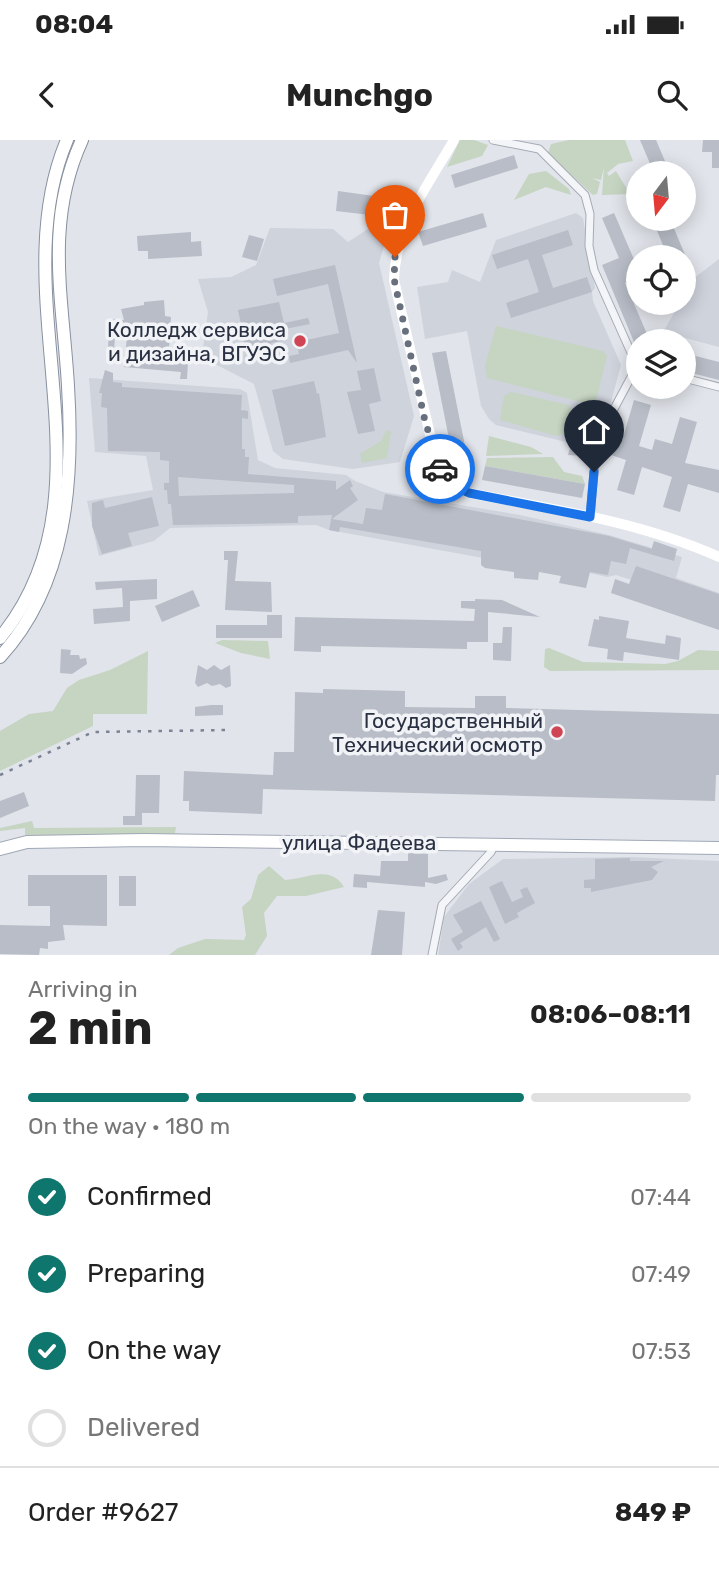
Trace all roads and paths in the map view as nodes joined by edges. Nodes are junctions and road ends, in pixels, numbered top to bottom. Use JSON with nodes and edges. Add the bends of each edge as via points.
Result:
{"nodes":[{"id":1,"x":67,"y":140,"type":"edge"},
{"id":2,"x":82,"y":140,"type":"edge"},
{"id":3,"x":454,"y":140,"type":"edge"},
{"id":4,"x":493,"y":140,"type":"edge"},
{"id":5,"x":626,"y":340,"type":"edge"},
{"id":6,"x":696,"y":381,"type":"edge"},
{"id":7,"x":719,"y":387,"type":"edge"},
{"id":8,"x":626,"y":388,"type":"edge"},
{"id":9,"x":590,"y":517,"type":"junction"},
{"id":10,"x":719,"y":557,"type":"edge"},
{"id":11,"x":0,"y":638,"type":"edge"},
{"id":12,"x":0,"y":657,"type":"edge"},
{"id":13,"x":495,"y":843,"type":"junction"},
{"id":14,"x":719,"y":848,"type":"edge"},
{"id":15,"x":0,"y":849,"type":"edge"},
{"id":16,"x":432,"y":955,"type":"edge"}],
"edges":[{"from":1,"to":11,"type":"main road","via":[[44,235],[57,471],[54,506],[40,566]]},
{"from":2,"to":12,"type":"main road","via":[[64,195],[58,237],[57,277],[68,386],[67,509],[38,599]]},
{"from":3,"to":9,"type":"main road","via":[[403,230],[394,265],[435,456],[445,477],[460,489]]},
{"from":4,"to":5,"type":"street","via":[[539,149],[585,195],[594,270]]},
{"from":6,"to":7,"type":"street"},
{"from":8,"to":9,"type":"street","via":[[601,433]]},
{"from":9,"to":10,"type":"main road"},
{"from":13,"to":14,"type":"main road","name":"улица Фадеева"},
{"from":13,"to":15,"type":"main road","name":"улица Фадеева","via":[[38,842]]},
{"from":13,"to":16,"type":"street","via":[[442,905]]}]}
